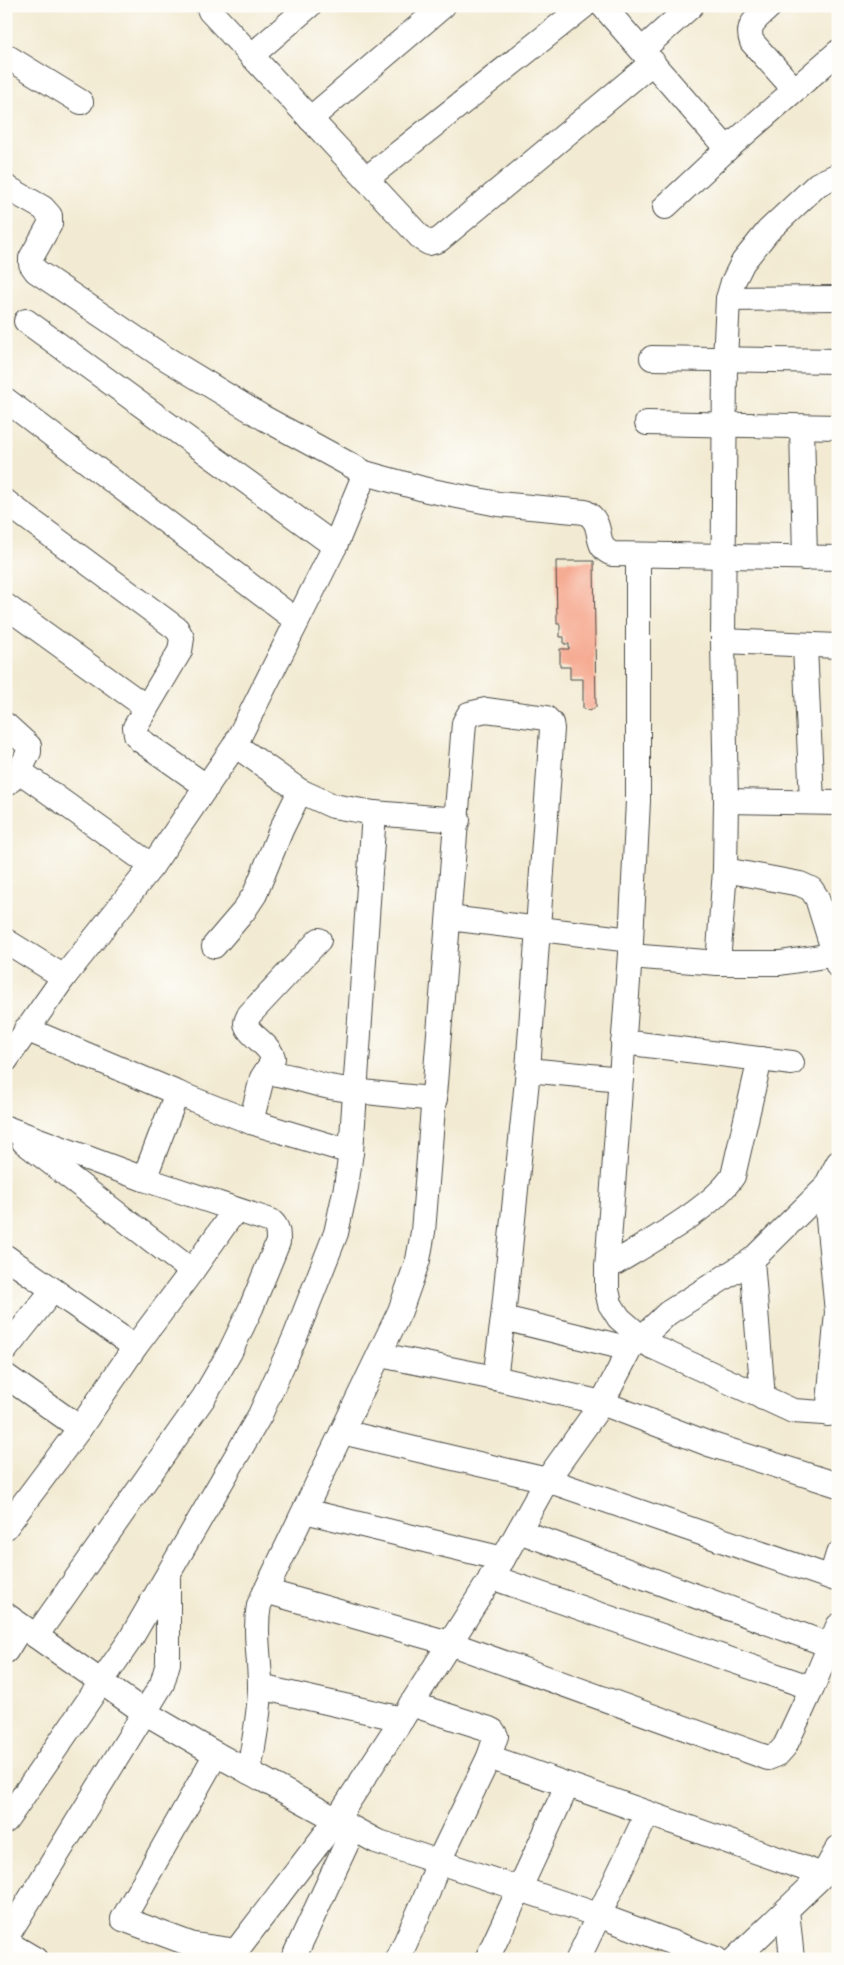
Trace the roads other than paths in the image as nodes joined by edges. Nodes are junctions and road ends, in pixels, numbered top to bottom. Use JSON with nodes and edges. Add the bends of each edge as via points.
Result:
{"nodes":[{"id":1,"x":208,"y":6,"type":"edge"},
{"id":2,"x":309,"y":6,"type":"edge"},
{"id":3,"x":444,"y":6,"type":"edge"},
{"id":4,"x":584,"y":6,"type":"edge"},
{"id":5,"x":603,"y":6,"type":"edge"},
{"id":6,"x":691,"y":6,"type":"edge"},
{"id":7,"x":770,"y":6,"type":"edge"},
{"id":8,"x":838,"y":52,"type":"edge"},
{"id":9,"x":6,"y":56,"type":"edge"},
{"id":10,"x":251,"y":56,"type":"junction"},
{"id":11,"x":647,"y":56,"type":"junction"},
{"id":12,"x":794,"y":89,"type":"junction"},
{"id":13,"x":81,"y":102,"type":"dead end"},
{"id":14,"x":310,"y":119,"type":"junction"},
{"id":15,"x":727,"y":148,"type":"junction"},
{"id":16,"x":838,"y":175,"type":"edge"},
{"id":17,"x":366,"y":179,"type":"junction"},
{"id":18,"x":6,"y":186,"type":"edge"},
{"id":19,"x":665,"y":207,"type":"dead end"},
{"id":20,"x":838,"y":298,"type":"edge"},
{"id":21,"x":728,"y":299,"type":"junction"},
{"id":22,"x":26,"y":321,"type":"dead end"},
{"id":23,"x":652,"y":358,"type":"dead end"},
{"id":24,"x":725,"y":360,"type":"junction"},
{"id":25,"x":838,"y":361,"type":"edge"},
{"id":26,"x":6,"y":400,"type":"edge"},
{"id":27,"x":647,"y":424,"type":"dead end"},
{"id":28,"x":725,"y":426,"type":"junction"},
{"id":29,"x":802,"y":427,"type":"junction"},
{"id":30,"x":838,"y":427,"type":"edge"},
{"id":31,"x":365,"y":474,"type":"junction"},
{"id":32,"x":6,"y":502,"type":"edge"},
{"id":33,"x":335,"y":546,"type":"junction"},
{"id":34,"x":638,"y":555,"type":"junction"},
{"id":35,"x":724,"y":557,"type":"junction"},
{"id":36,"x":805,"y":558,"type":"junction"},
{"id":37,"x":838,"y":558,"type":"edge"},
{"id":38,"x":6,"y":606,"type":"edge"},
{"id":39,"x":297,"y":621,"type":"junction"},
{"id":40,"x":723,"y":641,"type":"junction"},
{"id":41,"x":805,"y":646,"type":"junction"},
{"id":42,"x":838,"y":646,"type":"edge"},
{"id":43,"x":146,"y":708,"type":"junction"},
{"id":44,"x":6,"y":725,"type":"edge"},
{"id":45,"x":235,"y":745,"type":"junction"},
{"id":46,"x":12,"y":779,"type":"edge"},
{"id":47,"x":207,"y":787,"type":"junction"},
{"id":48,"x":300,"y":791,"type":"junction"},
{"id":49,"x":726,"y":801,"type":"junction"},
{"id":50,"x":812,"y":802,"type":"junction"},
{"id":51,"x":838,"y":803,"type":"edge"},
{"id":52,"x":374,"y":813,"type":"junction"},
{"id":53,"x":458,"y":820,"type":"junction"},
{"id":54,"x":152,"y":866,"type":"junction"},
{"id":55,"x":725,"y":870,"type":"junction"},
{"id":56,"x":450,"y":918,"type":"junction"},
{"id":57,"x":537,"y":929,"type":"junction"},
{"id":58,"x":319,"y":940,"type":"dead end"},
{"id":59,"x":6,"y":941,"type":"edge"},
{"id":60,"x":214,"y":946,"type":"dead end"},
{"id":61,"x":630,"y":948,"type":"junction"},
{"id":62,"x":837,"y":958,"type":"edge"},
{"id":63,"x":718,"y":963,"type":"junction"},
{"id":64,"x":64,"y":977,"type":"junction"},
{"id":65,"x":18,"y":1033,"type":"edge"},
{"id":66,"x":623,"y":1042,"type":"junction"},
{"id":67,"x":760,"y":1059,"type":"junction"},
{"id":68,"x":6,"y":1060,"type":"edge"},
{"id":69,"x":792,"y":1063,"type":"dead end"},
{"id":70,"x":528,"y":1070,"type":"junction"},
{"id":71,"x":266,"y":1073,"type":"junction"},
{"id":72,"x":621,"y":1079,"type":"junction"},
{"id":73,"x":355,"y":1091,"type":"junction"},
{"id":74,"x":178,"y":1094,"type":"junction"},
{"id":75,"x":435,"y":1099,"type":"junction"},
{"id":76,"x":250,"y":1122,"type":"junction"},
{"id":77,"x":6,"y":1128,"type":"edge"},
{"id":78,"x":351,"y":1152,"type":"junction"},
{"id":79,"x":838,"y":1162,"type":"edge"},
{"id":80,"x":144,"y":1179,"type":"junction"},
{"id":81,"x":825,"y":1188,"type":"junction"},
{"id":82,"x":235,"y":1210,"type":"junction"},
{"id":83,"x":6,"y":1257,"type":"edge"},
{"id":84,"x":752,"y":1260,"type":"junction"},
{"id":85,"x":607,"y":1268,"type":"junction"},
{"id":86,"x":192,"y":1271,"type":"junction"},
{"id":87,"x":53,"y":1290,"type":"junction"},
{"id":88,"x":837,"y":1312,"type":"edge"},
{"id":89,"x":504,"y":1318,"type":"junction"},
{"id":90,"x":635,"y":1344,"type":"junction"},
{"id":91,"x":135,"y":1347,"type":"junction"},
{"id":92,"x":6,"y":1349,"type":"edge"},
{"id":93,"x":380,"y":1355,"type":"junction"},
{"id":94,"x":6,"y":1376,"type":"edge"},
{"id":95,"x":495,"y":1378,"type":"junction"},
{"id":96,"x":763,"y":1398,"type":"junction"},
{"id":97,"x":602,"y":1403,"type":"junction"},
{"id":98,"x":833,"y":1414,"type":"edge"},
{"id":99,"x":80,"y":1428,"type":"junction"},
{"id":100,"x":342,"y":1432,"type":"junction"},
{"id":101,"x":547,"y":1480,"type":"junction"},
{"id":102,"x":838,"y":1485,"type":"edge"},
{"id":103,"x":15,"y":1498,"type":"edge"},
{"id":104,"x":304,"y":1511,"type":"junction"},
{"id":105,"x":6,"y":1527,"type":"edge"},
{"id":106,"x":519,"y":1531,"type":"junction"},
{"id":107,"x":838,"y":1554,"type":"edge"},
{"id":108,"x":497,"y":1568,"type":"junction"},
{"id":109,"x":168,"y":1576,"type":"junction"},
{"id":110,"x":835,"y":1579,"type":"edge"},
{"id":111,"x":265,"y":1590,"type":"junction"},
{"id":112,"x":21,"y":1626,"type":"edge"},
{"id":113,"x":834,"y":1635,"type":"edge"},
{"id":114,"x":449,"y":1643,"type":"junction"},
{"id":115,"x":6,"y":1651,"type":"edge"},
{"id":116,"x":100,"y":1682,"type":"junction"},
{"id":117,"x":260,"y":1687,"type":"junction"},
{"id":118,"x":812,"y":1688,"type":"junction"},
{"id":119,"x":407,"y":1711,"type":"junction"},
{"id":120,"x":144,"y":1712,"type":"junction"},
{"id":121,"x":216,"y":1754,"type":"junction"},
{"id":122,"x":489,"y":1757,"type":"junction"},
{"id":123,"x":249,"y":1772,"type":"junction"},
{"id":124,"x":568,"y":1786,"type":"junction"},
{"id":125,"x":646,"y":1814,"type":"junction"},
{"id":126,"x":8,"y":1817,"type":"edge"},
{"id":127,"x":345,"y":1824,"type":"junction"},
{"id":128,"x":838,"y":1848,"type":"edge"},
{"id":129,"x":438,"y":1863,"type":"junction"},
{"id":130,"x":823,"y":1875,"type":"junction"},
{"id":131,"x":519,"y":1889,"type":"junction"},
{"id":132,"x":787,"y":1910,"type":"junction"},
{"id":133,"x":598,"y":1915,"type":"junction"},
{"id":134,"x":6,"y":1938,"type":"edge"},
{"id":135,"x":6,"y":1942,"type":"edge"},
{"id":136,"x":232,"y":1955,"type":"edge"},
{"id":137,"x":29,"y":1957,"type":"edge"},
{"id":138,"x":293,"y":1959,"type":"edge"},
{"id":139,"x":398,"y":1959,"type":"edge"},
{"id":140,"x":488,"y":1959,"type":"edge"},
{"id":141,"x":578,"y":1959,"type":"edge"},
{"id":142,"x":716,"y":1959,"type":"edge"},
{"id":143,"x":735,"y":1959,"type":"edge"},
{"id":144,"x":792,"y":1959,"type":"edge"}],
"edges":[{"from":1,"to":10,"type":"street"},
{"from":2,"to":10,"type":"street"},
{"from":3,"to":14,"type":"street"},
{"from":4,"to":17,"type":"street"},
{"from":5,"to":11,"type":"street"},
{"from":6,"to":11,"type":"street"},
{"from":7,"to":12,"type":"street","via":[[751,25],[749,34],[752,42]]},
{"from":8,"to":12,"type":"street"},
{"from":9,"to":13,"type":"street"},
{"from":10,"to":14,"type":"street"},
{"from":11,"to":15,"type":"street"},
{"from":11,"to":17,"type":"street","via":[[439,240],[429,243],[422,239]]},
{"from":12,"to":15,"type":"street"},
{"from":14,"to":17,"type":"street"},
{"from":15,"to":19,"type":"street"},
{"from":16,"to":21,"type":"street","via":[[818,184],[768,231],[744,262]]},
{"from":18,"to":31,"type":"street","via":[[43,208],[50,216],[50,224],[31,258],[36,271],[162,356]]},
{"from":20,"to":21,"type":"street"},
{"from":21,"to":24,"type":"street"},
{"from":22,"to":33,"type":"street"},
{"from":23,"to":24,"type":"street"},
{"from":24,"to":25,"type":"street"},
{"from":24,"to":28,"type":"street"},
{"from":26,"to":39,"type":"street"},
{"from":27,"to":28,"type":"street"},
{"from":28,"to":29,"type":"street"},
{"from":28,"to":35,"type":"street"},
{"from":29,"to":30,"type":"street"},
{"from":29,"to":36,"type":"street"},
{"from":31,"to":33,"type":"street"},
{"from":31,"to":34,"type":"street","via":[[498,504],[585,512],[597,524],[606,552]]},
{"from":32,"to":43,"type":"street","via":[[178,629],[182,638],[180,651]]},
{"from":33,"to":39,"type":"street"},
{"from":34,"to":35,"type":"street"},
{"from":34,"to":61,"type":"street","via":[[638,800]]},
{"from":35,"to":36,"type":"street"},
{"from":35,"to":40,"type":"street"},
{"from":36,"to":37,"type":"street"},
{"from":38,"to":43,"type":"street"},
{"from":39,"to":45,"type":"street"},
{"from":40,"to":41,"type":"street"},
{"from":40,"to":49,"type":"street"},
{"from":41,"to":42,"type":"street"},
{"from":41,"to":50,"type":"street"},
{"from":43,"to":47,"type":"street","via":[[135,727],[136,735]]},
{"from":44,"to":46,"type":"street","via":[[29,746],[29,752]]},
{"from":45,"to":47,"type":"street"},
{"from":45,"to":48,"type":"street"},
{"from":46,"to":54,"type":"street","via":[[25,775]]},
{"from":47,"to":54,"type":"street"},
{"from":48,"to":52,"type":"street","via":[[333,806]]},
{"from":48,"to":60,"type":"street","via":[[255,894]]},
{"from":49,"to":50,"type":"street"},
{"from":49,"to":55,"type":"street"},
{"from":50,"to":51,"type":"street"},
{"from":52,"to":53,"type":"street"},
{"from":52,"to":73,"type":"street"},
{"from":53,"to":56,"type":"street"},
{"from":53,"to":57,"type":"street","via":[[464,723],[469,714],[486,710],[546,718],[551,723],[552,739]]},
{"from":54,"to":64,"type":"street"},
{"from":55,"to":62,"type":"street","via":[[800,884],[811,889]]},
{"from":55,"to":63,"type":"street"},
{"from":56,"to":57,"type":"street"},
{"from":56,"to":75,"type":"street"},
{"from":57,"to":61,"type":"street"},
{"from":57,"to":70,"type":"street"},
{"from":58,"to":71,"type":"street","via":[[249,1015],[246,1023],[249,1029],[272,1054]]},
{"from":59,"to":64,"type":"street"},
{"from":61,"to":63,"type":"street"},
{"from":61,"to":66,"type":"street"},
{"from":62,"to":63,"type":"street","via":[[780,963]]},
{"from":64,"to":65,"type":"street"},
{"from":65,"to":68,"type":"street"},
{"from":65,"to":74,"type":"street"},
{"from":66,"to":67,"type":"street"},
{"from":66,"to":72,"type":"street"},
{"from":67,"to":69,"type":"street"},
{"from":67,"to":85,"type":"street","via":[[733,1176],[725,1188]]},
{"from":70,"to":72,"type":"street"},
{"from":70,"to":89,"type":"street"},
{"from":71,"to":73,"type":"street"},
{"from":71,"to":76,"type":"street"},
{"from":72,"to":85,"type":"street"},
{"from":73,"to":75,"type":"street"},
{"from":73,"to":78,"type":"street"},
{"from":74,"to":76,"type":"street"},
{"from":74,"to":80,"type":"street"},
{"from":75,"to":93,"type":"street","via":[[424,1232],[418,1260]]},
{"from":76,"to":78,"type":"street"},
{"from":77,"to":80,"type":"street"},
{"from":77,"to":86,"type":"street"},
{"from":78,"to":109,"type":"street","via":[[336,1233],[295,1337],[260,1415]]},
{"from":79,"to":81,"type":"street"},
{"from":80,"to":82,"type":"street"},
{"from":81,"to":84,"type":"street"},
{"from":81,"to":88,"type":"street"},
{"from":82,"to":86,"type":"street"},
{"from":82,"to":112,"type":"street","via":[[271,1221],[278,1232],[278,1242],[230,1352],[204,1397]]},
{"from":83,"to":87,"type":"street"},
{"from":84,"to":90,"type":"street","via":[[668,1313]]},
{"from":84,"to":96,"type":"street"},
{"from":85,"to":90,"type":"street","via":[[610,1304]]},
{"from":86,"to":91,"type":"street"},
{"from":87,"to":91,"type":"street"},
{"from":87,"to":92,"type":"street"},
{"from":88,"to":98,"type":"street"},
{"from":89,"to":90,"type":"street"},
{"from":89,"to":95,"type":"street"},
{"from":90,"to":96,"type":"street","via":[[651,1346]]},
{"from":90,"to":97,"type":"street"},
{"from":91,"to":99,"type":"street"},
{"from":93,"to":95,"type":"street"},
{"from":93,"to":100,"type":"street"},
{"from":94,"to":99,"type":"street"},
{"from":95,"to":97,"type":"street"},
{"from":96,"to":98,"type":"street","via":[[793,1411]]},
{"from":97,"to":101,"type":"street"},
{"from":97,"to":102,"type":"street","via":[[709,1444]]},
{"from":99,"to":103,"type":"street"},
{"from":100,"to":101,"type":"street"},
{"from":100,"to":104,"type":"street"},
{"from":101,"to":106,"type":"street"},
{"from":101,"to":110,"type":"street"},
{"from":103,"to":105,"type":"street"},
{"from":104,"to":108,"type":"street"},
{"from":104,"to":111,"type":"street"},
{"from":106,"to":108,"type":"street"},
{"from":106,"to":113,"type":"street"},
{"from":107,"to":110,"type":"street"},
{"from":108,"to":114,"type":"street"},
{"from":108,"to":118,"type":"street"},
{"from":109,"to":116,"type":"street","via":[[130,1640]]},
{"from":109,"to":120,"type":"street","via":[[167,1673]]},
{"from":111,"to":114,"type":"street"},
{"from":111,"to":117,"type":"street","via":[[257,1618]]},
{"from":112,"to":115,"type":"street"},
{"from":112,"to":116,"type":"street"},
{"from":113,"to":118,"type":"street"},
{"from":114,"to":118,"type":"street","via":[[768,1758],[782,1751]]},
{"from":114,"to":119,"type":"street"},
{"from":116,"to":120,"type":"street"},
{"from":116,"to":126,"type":"street"},
{"from":117,"to":119,"type":"street"},
{"from":117,"to":123,"type":"street"},
{"from":119,"to":122,"type":"street","via":[[493,1731],[496,1739]]},
{"from":119,"to":127,"type":"street"},
{"from":120,"to":121,"type":"street"},
{"from":120,"to":134,"type":"street"},
{"from":121,"to":123,"type":"street"},
{"from":121,"to":136,"type":"street","via":[[122,1920]]},
{"from":122,"to":124,"type":"street"},
{"from":122,"to":129,"type":"street"},
{"from":123,"to":127,"type":"street"},
{"from":124,"to":125,"type":"street"},
{"from":124,"to":131,"type":"street"},
{"from":125,"to":130,"type":"street"},
{"from":125,"to":133,"type":"street"},
{"from":127,"to":129,"type":"street","via":[[376,1841]]},
{"from":127,"to":136,"type":"street"},
{"from":127,"to":138,"type":"street"},
{"from":128,"to":130,"type":"street"},
{"from":129,"to":131,"type":"street"},
{"from":129,"to":139,"type":"street"},
{"from":130,"to":132,"type":"street"},
{"from":131,"to":133,"type":"street"},
{"from":131,"to":140,"type":"street"},
{"from":132,"to":143,"type":"street"},
{"from":132,"to":144,"type":"street"},
{"from":133,"to":141,"type":"street"},
{"from":133,"to":142,"type":"street"},
{"from":135,"to":137,"type":"street"}]}
